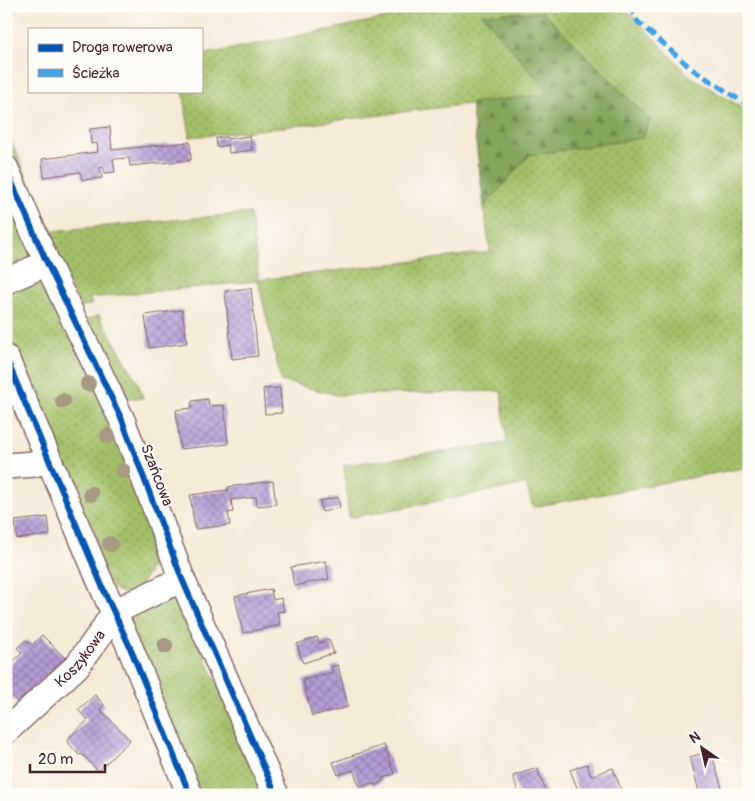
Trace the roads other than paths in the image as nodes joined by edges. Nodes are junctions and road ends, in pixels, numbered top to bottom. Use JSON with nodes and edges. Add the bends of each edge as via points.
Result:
{"nodes":[{"id":1,"x":6,"y":169,"type":"edge"},
{"id":2,"x":47,"y":263,"type":"junction"},
{"id":3,"x":6,"y":281,"type":"edge"},
{"id":4,"x":6,"y":358,"type":"edge"},
{"id":5,"x":48,"y":458,"type":"junction"},
{"id":6,"x":6,"y":466,"type":"edge"},
{"id":7,"x":182,"y":579,"type":"junction"},
{"id":8,"x":114,"y":612,"type":"junction"},
{"id":9,"x":6,"y":731,"type":"edge"},
{"id":10,"x":190,"y":795,"type":"edge"},
{"id":11,"x":276,"y":795,"type":"edge"}],
"edges":[{"from":1,"to":2,"type":"street","name":"Szańcowa"},
{"from":2,"to":3,"type":"street"},
{"from":2,"to":7,"type":"street","name":"Szańcowa","via":[[122,420]]},
{"from":4,"to":5,"type":"street"},
{"from":5,"to":6,"type":"street","via":[[35,464]]},
{"from":5,"to":8,"type":"street"},
{"from":7,"to":8,"type":"street","name":"Koszykowa"},
{"from":7,"to":11,"type":"street","name":"Szańcowa"},
{"from":8,"to":9,"type":"street","name":"Koszykowa","via":[[76,667]]},
{"from":8,"to":10,"type":"street"}]}
